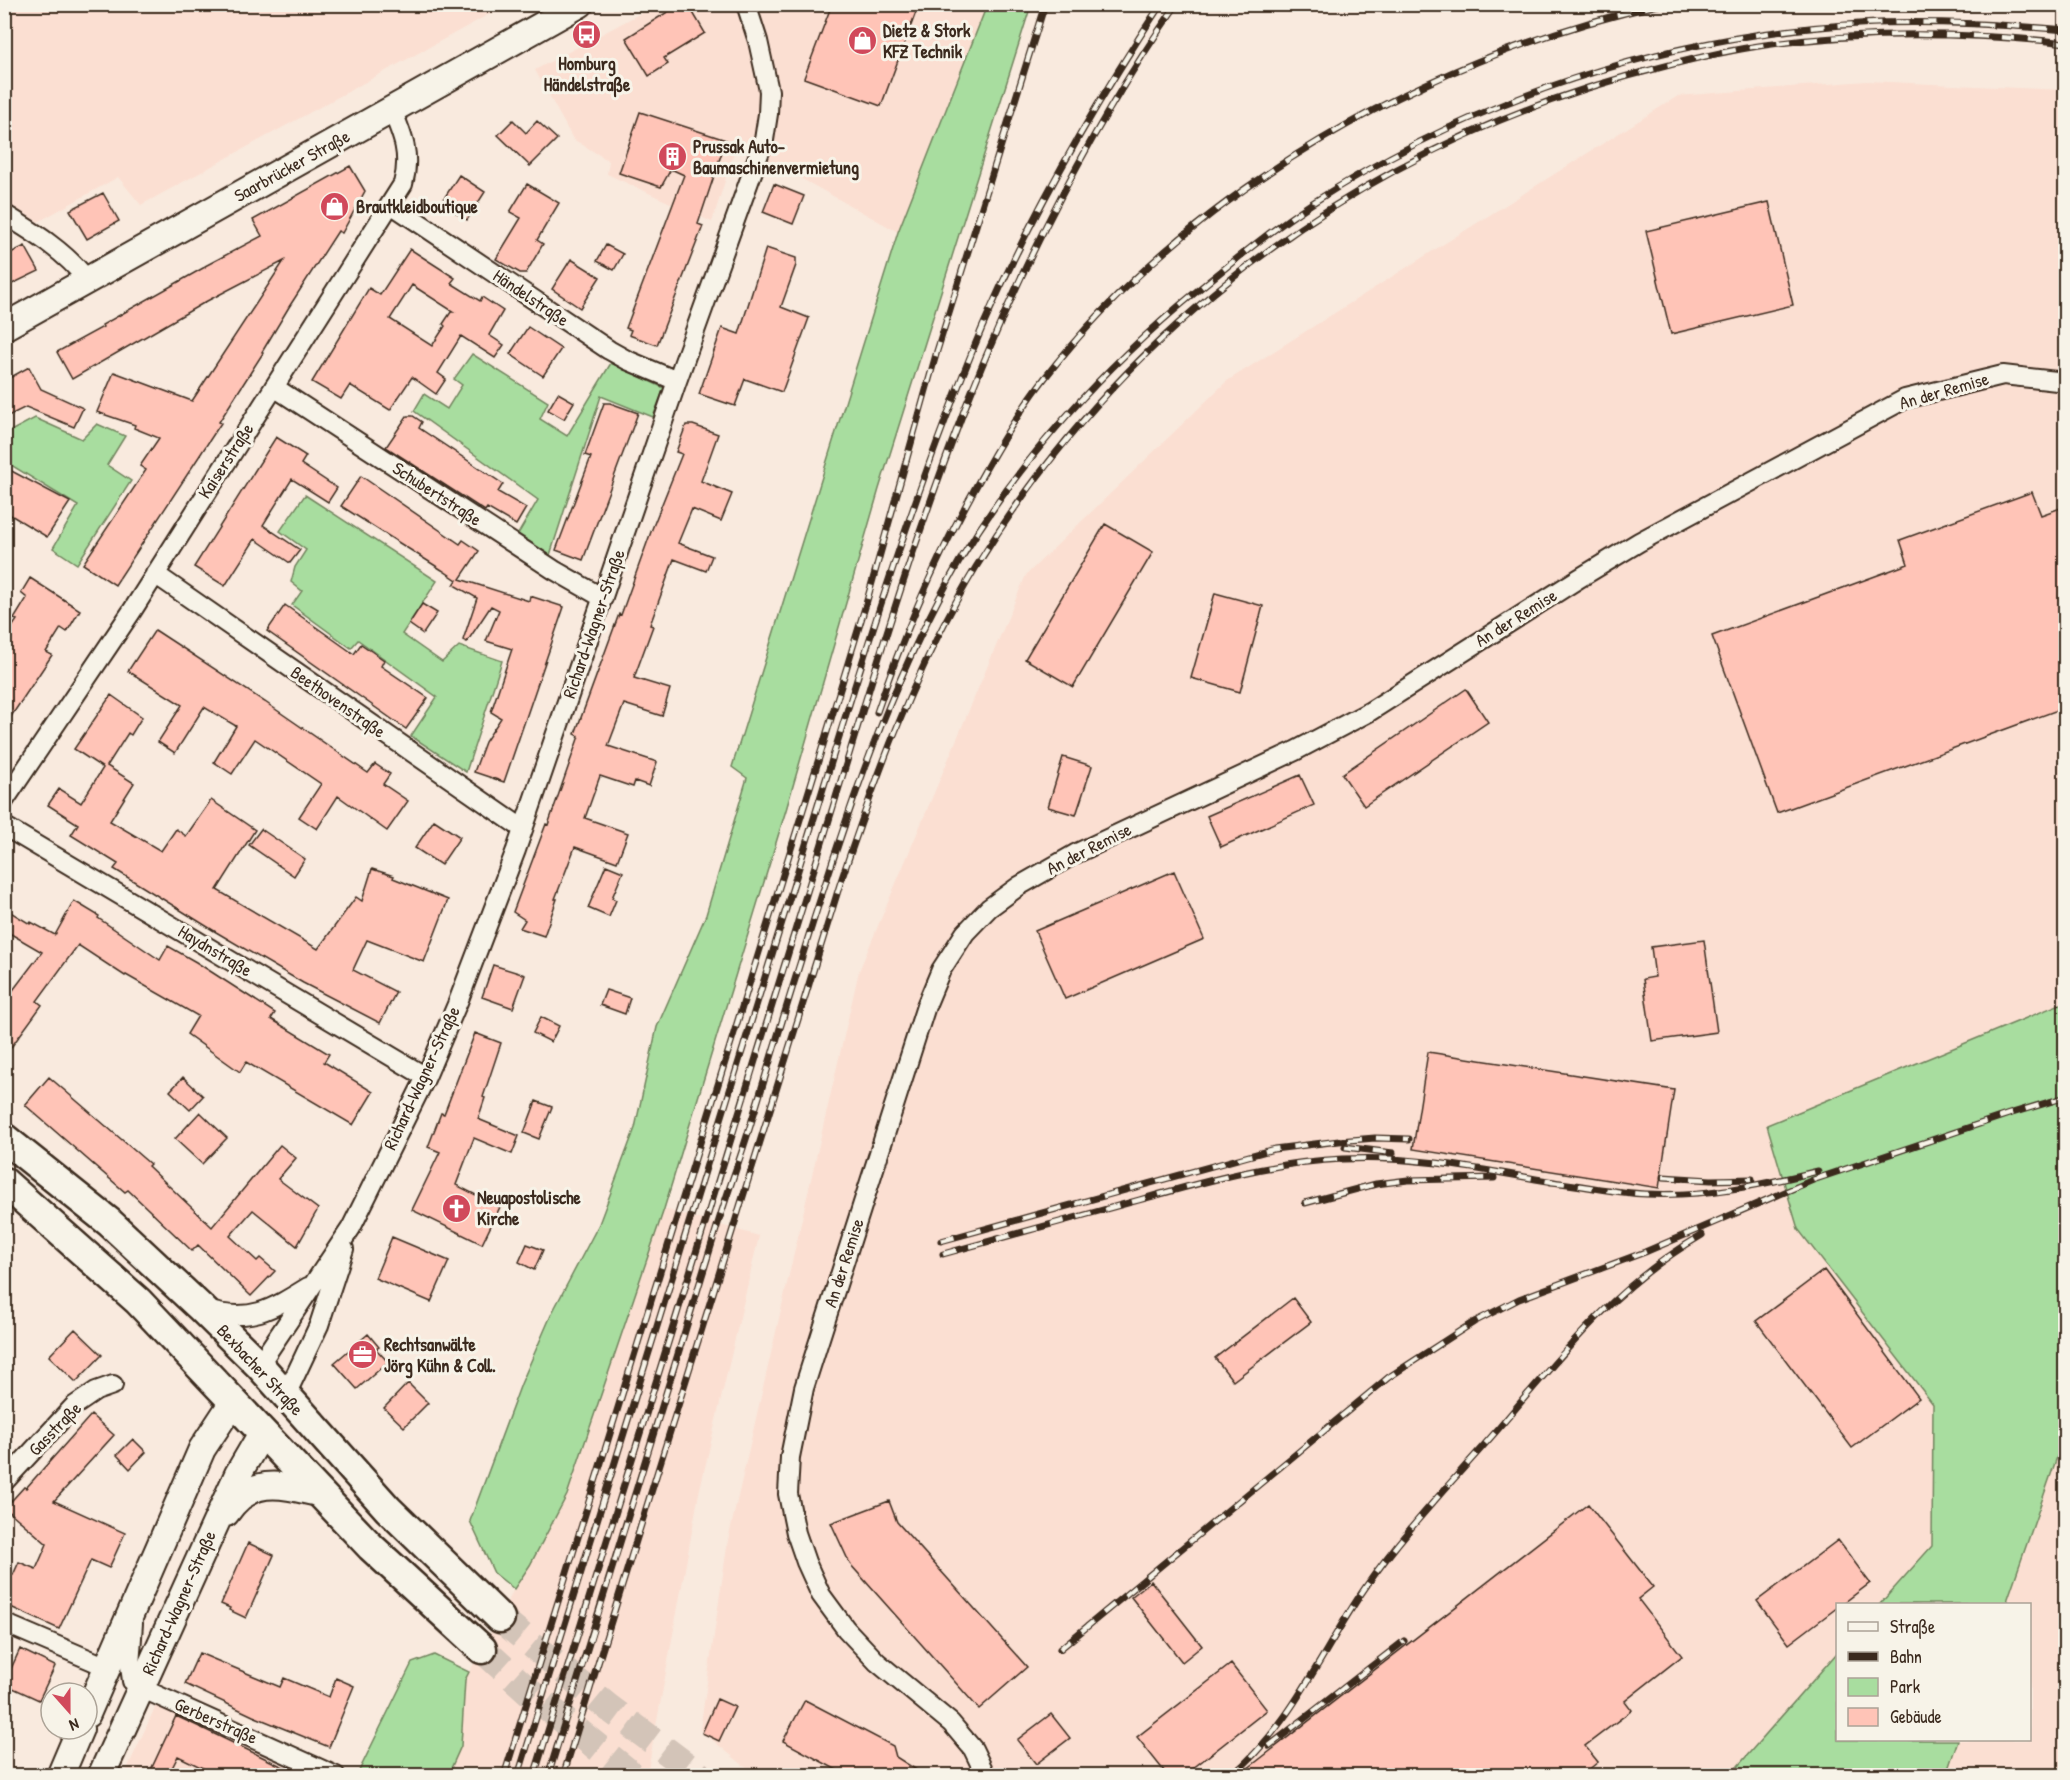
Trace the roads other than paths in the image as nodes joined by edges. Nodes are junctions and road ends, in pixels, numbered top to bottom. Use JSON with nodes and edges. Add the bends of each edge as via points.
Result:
{"nodes":[{"id":1,"x":580,"y":4,"type":"edge"},
{"id":2,"x":746,"y":4,"type":"edge"},
{"id":3,"x":392,"y":110,"type":"junction"},
{"id":4,"x":391,"y":204,"type":"junction"},
{"id":5,"x":4,"y":214,"type":"edge"},
{"id":6,"x":88,"y":281,"type":"junction"},
{"id":7,"x":4,"y":327,"type":"edge"},
{"id":8,"x":677,"y":381,"type":"junction"},
{"id":9,"x":2066,"y":381,"type":"edge"},
{"id":10,"x":274,"y":387,"type":"junction"},
{"id":11,"x":155,"y":573,"type":"junction"},
{"id":12,"x":603,"y":598,"type":"junction"},
{"id":13,"x":4,"y":801,"type":"edge"},
{"id":14,"x":4,"y":826,"type":"edge"},
{"id":15,"x":523,"y":829,"type":"junction"},
{"id":16,"x":426,"y":1077,"type":"junction"},
{"id":17,"x":4,"y":1138,"type":"edge"},
{"id":18,"x":4,"y":1182,"type":"edge"},
{"id":19,"x":351,"y":1228,"type":"junction"},
{"id":20,"x":312,"y":1285,"type":"junction"},
{"id":21,"x":201,"y":1308,"type":"junction"},
{"id":22,"x":259,"y":1365,"type":"junction"},
{"id":23,"x":113,"y":1385,"type":"dead end"},
{"id":24,"x":286,"y":1395,"type":"junction"},
{"id":25,"x":233,"y":1402,"type":"junction"},
{"id":26,"x":262,"y":1433,"type":"junction"},
{"id":27,"x":4,"y":1482,"type":"edge"},
{"id":28,"x":318,"y":1493,"type":"junction"},
{"id":29,"x":209,"y":1538,"type":"junction"},
{"id":30,"x":134,"y":1606,"type":"junction"},
{"id":31,"x":500,"y":1618,"type":"tunnel mouth"},
{"id":32,"x":4,"y":1623,"type":"edge"},
{"id":33,"x":482,"y":1649,"type":"tunnel mouth"},
{"id":34,"x":107,"y":1667,"type":"junction"},
{"id":35,"x":99,"y":1686,"type":"edge"},
{"id":36,"x":141,"y":1688,"type":"junction"},
{"id":37,"x":75,"y":1741,"type":"edge"},
{"id":38,"x":60,"y":1776,"type":"edge"},
{"id":39,"x":101,"y":1776,"type":"edge"},
{"id":40,"x":336,"y":1776,"type":"edge"},
{"id":41,"x":986,"y":1776,"type":"edge"}],
"edges":[{"from":1,"to":3,"type":"main road","name":"Saarbrücker Straße"},
{"from":2,"to":8,"type":"street","name":"Richard-Wagner-Straße","via":[[769,91],[765,131],[756,166]]},
{"from":3,"to":4,"type":"street","name":"Kaiserstraße","via":[[405,140],[407,169]]},
{"from":3,"to":6,"type":"main road","name":"Saarbrücker Straße"},
{"from":4,"to":8,"type":"street","name":"Händelstraße","via":[[609,350]]},
{"from":4,"to":10,"type":"street","name":"Kaiserstraße"},
{"from":5,"to":6,"type":"street","via":[[51,245]]},
{"from":6,"to":7,"type":"main road","name":"Saarbrücker Straße"},
{"from":8,"to":12,"type":"street","name":"Richard-Wagner-Straße"},
{"from":9,"to":41,"type":"street","name":"An der Remise","via":[[2003,375],[1905,399],[1639,542],[1369,712],[1075,854],[1019,886],[989,908],[965,933],[941,970],[926,1006],[807,1377],[790,1457],[788,1494],[796,1533],[821,1594],[877,1662],[951,1723],[973,1749]]},
{"from":10,"to":11,"type":"street","name":"Kaiserstraße"},
{"from":10,"to":12,"type":"street","name":"Schubertstraße"},
{"from":11,"to":13,"type":"street","name":"Kaiserstraße"},
{"from":11,"to":15,"type":"street","name":"Beethovenstraße"},
{"from":12,"to":15,"type":"street","name":"Richard-Wagner-Straße"},
{"from":14,"to":16,"type":"street","name":"Haydnstraße"},
{"from":15,"to":16,"type":"street","name":"Richard-Wagner-Straße"},
{"from":16,"to":19,"type":"street","name":"Richard-Wagner-Straße"},
{"from":17,"to":21,"type":"main road","name":"Bexbacher Straße","via":[[109,1222]]},
{"from":18,"to":25,"type":"main road","via":[[138,1301]]},
{"from":19,"to":20,"type":"street","name":"Richard-Wagner-Straße"},
{"from":19,"to":24,"type":"street","name":"Richard-Wagner-Straße","via":[[319,1325]]},
{"from":20,"to":21,"type":"street","name":"Richard-Wagner-Straße","via":[[286,1301],[248,1316],[226,1316]]},
{"from":20,"to":22,"type":"street","name":"Richard-Wagner-Straße"},
{"from":21,"to":22,"type":"main road","name":"Bexbacher Straße"},
{"from":22,"to":24,"type":"main road","name":"Bexbacher Straße"},
{"from":22,"to":25,"type":"main road"},
{"from":23,"to":27,"type":"street","name":"Gasstraße","via":[[74,1406]]},
{"from":24,"to":26,"type":"main road"},
{"from":24,"to":31,"type":"main road","name":"Bexbacher Straße","via":[[388,1509]]},
{"from":25,"to":26,"type":"main road"},
{"from":25,"to":30,"type":"main road","via":[[202,1449]]},
{"from":26,"to":28,"type":"main road"},
{"from":26,"to":29,"type":"main road","name":"Richard-Wagner-Straße","via":[[245,1460]]},
{"from":28,"to":29,"type":"main road","via":[[286,1485],[249,1489],[232,1503]]},
{"from":28,"to":33,"type":"main road"},
{"from":29,"to":36,"type":"main road","name":"Richard-Wagner-Straße"},
{"from":30,"to":34,"type":"main road"},
{"from":30,"to":36,"type":"street","via":[[130,1666],[132,1681]]},
{"from":32,"to":34,"type":"street"},
{"from":34,"to":35,"type":"main road"},
{"from":36,"to":39,"type":"main road","name":"Richard-Wagner-Straße"},
{"from":36,"to":40,"type":"street","name":"Gerberstraße"},
{"from":37,"to":38,"type":"main road"}]}
